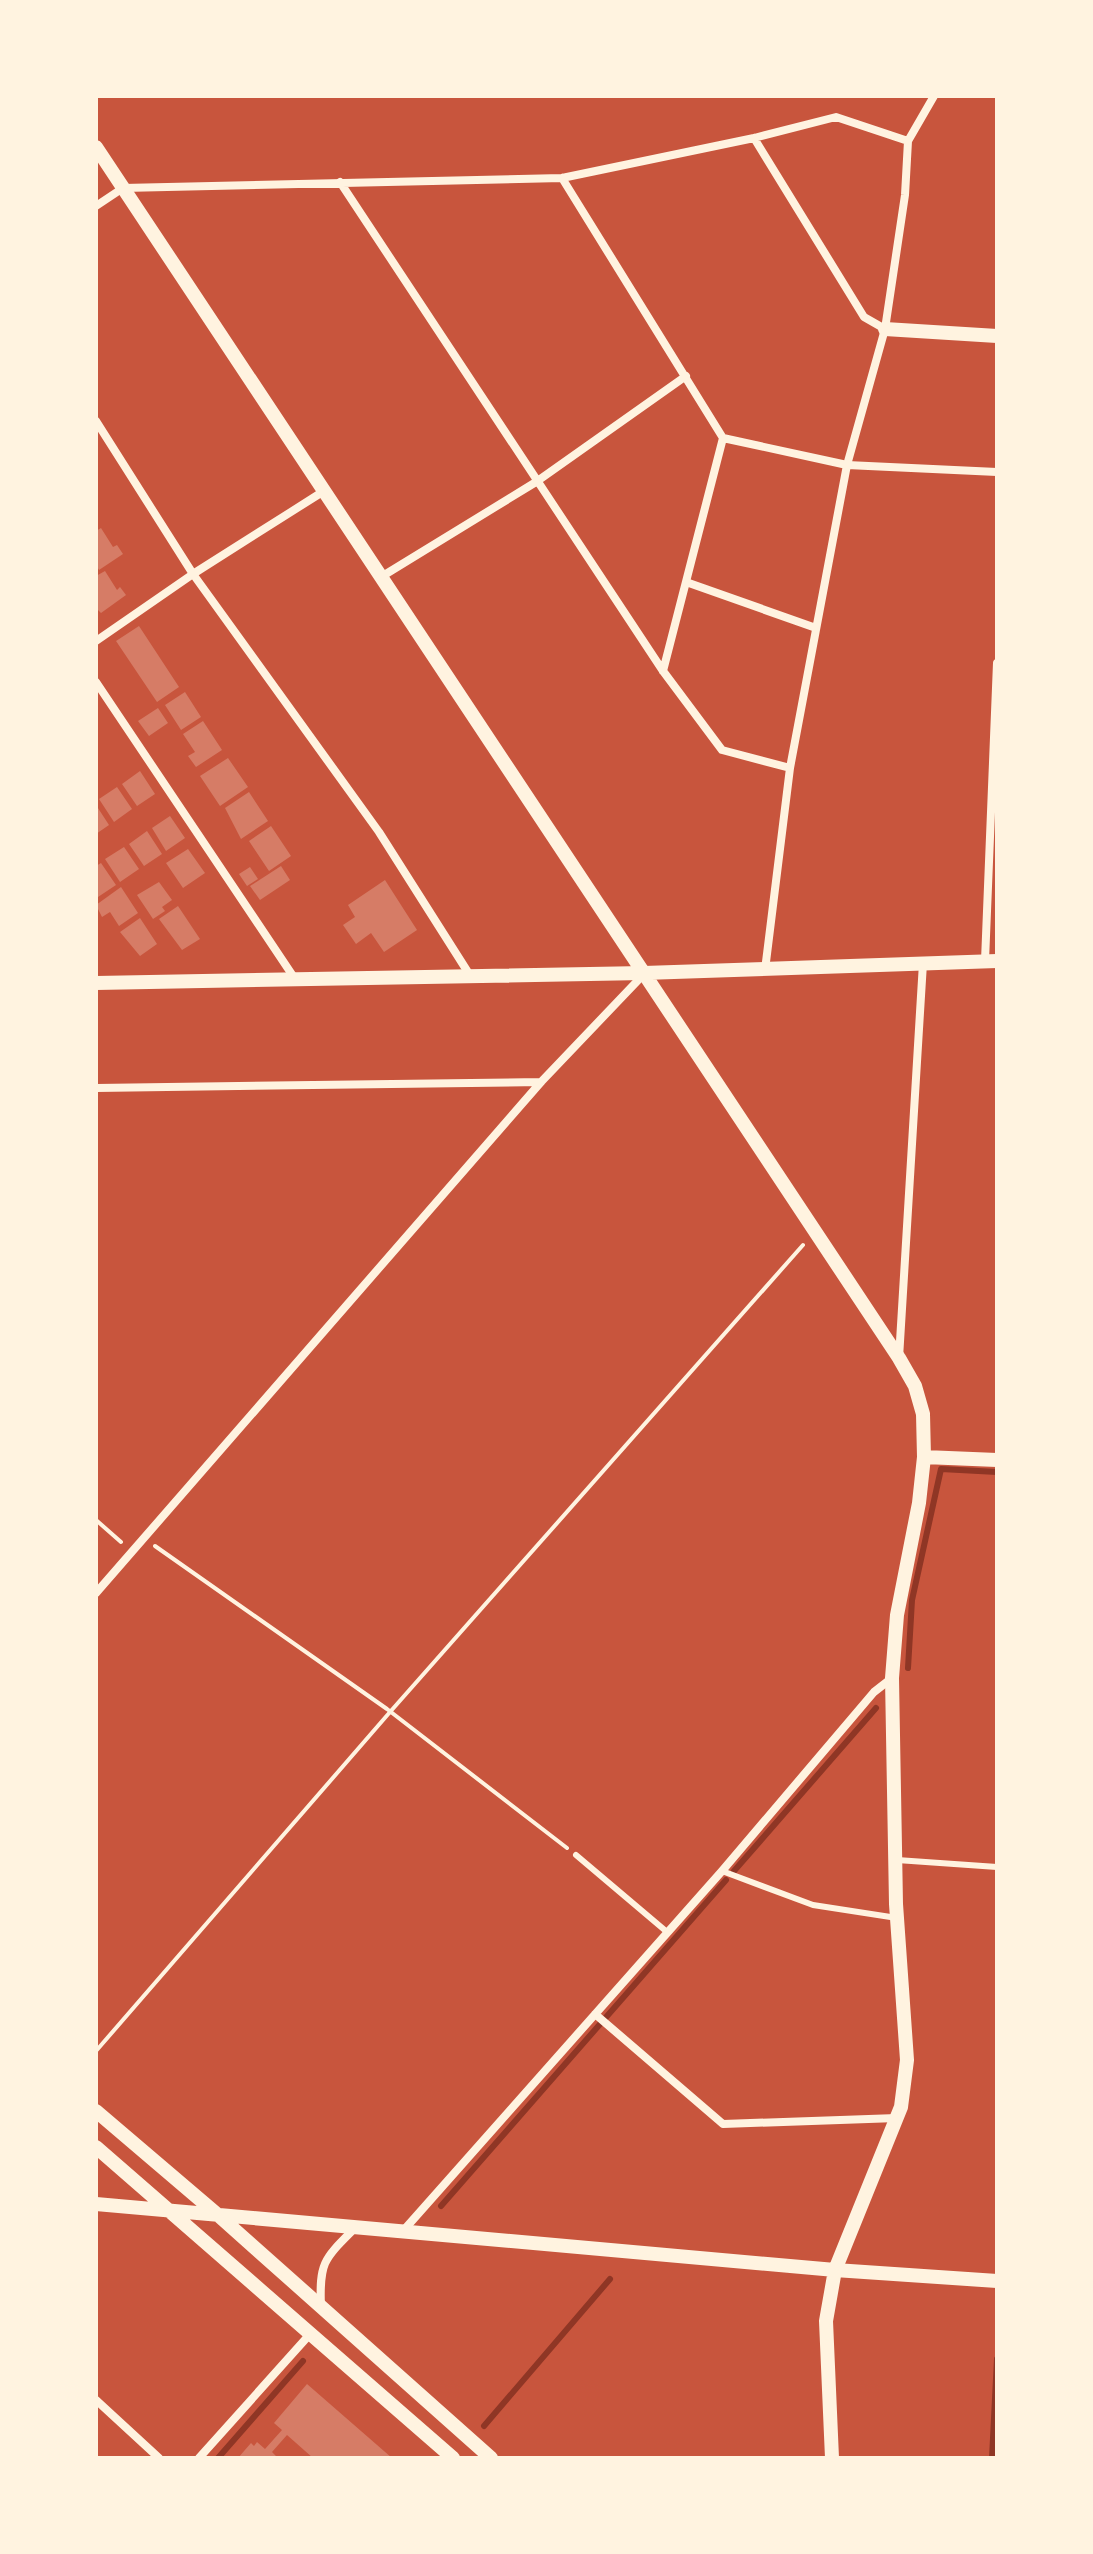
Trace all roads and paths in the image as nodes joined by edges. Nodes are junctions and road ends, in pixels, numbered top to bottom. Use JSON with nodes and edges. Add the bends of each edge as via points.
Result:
{"nodes":[{"id":1,"x":934,"y":96,"type":"edge"},
{"id":2,"x":754,"y":138,"type":"junction"},
{"id":3,"x":908,"y":141,"type":"junction"},
{"id":4,"x":96,"y":147,"type":"edge"},
{"id":5,"x":562,"y":178,"type":"junction"},
{"id":6,"x":340,"y":182,"type":"junction"},
{"id":7,"x":123,"y":188,"type":"junction"},
{"id":8,"x":96,"y":206,"type":"edge"},
{"id":9,"x":885,"y":329,"type":"junction"},
{"id":10,"x":997,"y":336,"type":"edge"},
{"id":11,"x":686,"y":376,"type":"junction"},
{"id":12,"x":96,"y":421,"type":"edge"},
{"id":13,"x":723,"y":438,"type":"junction"},
{"id":14,"x":847,"y":465,"type":"junction"},
{"id":15,"x":997,"y":472,"type":"edge"},
{"id":16,"x":536,"y":482,"type":"junction"},
{"id":17,"x":324,"y":491,"type":"junction"},
{"id":18,"x":193,"y":574,"type":"junction"},
{"id":19,"x":381,"y":577,"type":"junction"},
{"id":20,"x":686,"y":582,"type":"junction"},
{"id":21,"x":816,"y":628,"type":"junction"},
{"id":22,"x":96,"y":641,"type":"edge"},
{"id":23,"x":997,"y":663,"type":"edge"},
{"id":24,"x":663,"y":671,"type":"junction"},
{"id":25,"x":96,"y":682,"type":"edge"},
{"id":26,"x":790,"y":768,"type":"junction"},
{"id":27,"x":991,"y":961,"type":"edge"},
{"id":28,"x":923,"y":963,"type":"junction"},
{"id":29,"x":765,"y":970,"type":"junction"},
{"id":30,"x":644,"y":973,"type":"junction"},
{"id":31,"x":471,"y":977,"type":"junction"},
{"id":32,"x":295,"y":979,"type":"junction"},
{"id":33,"x":96,"y":983,"type":"edge"},
{"id":34,"x":541,"y":1082,"type":"junction"},
{"id":35,"x":96,"y":1088,"type":"edge"},
{"id":36,"x":815,"y":1231,"type":"junction"},
{"id":37,"x":899,"y":1358,"type":"junction"},
{"id":38,"x":924,"y":1457,"type":"junction"},
{"id":39,"x":997,"y":1460,"type":"edge"},
{"id":40,"x":96,"y":1520,"type":"edge"},
{"id":41,"x":143,"y":1537,"type":"junction"},
{"id":42,"x":132,"y":1551,"type":"junction"},
{"id":43,"x":96,"y":1593,"type":"edge"},
{"id":44,"x":892,"y":1678,"type":"junction"},
{"id":45,"x":390,"y":1712,"type":"junction"},
{"id":46,"x":576,"y":1855,"type":"joint"},
{"id":47,"x":895,"y":1860,"type":"junction"},
{"id":48,"x":997,"y":1867,"type":"edge"},
{"id":49,"x":722,"y":1871,"type":"junction"},
{"id":50,"x":897,"y":1918,"type":"junction"},
{"id":51,"x":667,"y":1932,"type":"junction"},
{"id":52,"x":595,"y":2014,"type":"junction"},
{"id":53,"x":96,"y":2051,"type":"edge"},
{"id":54,"x":96,"y":2111,"type":"edge"},
{"id":55,"x":897,"y":2118,"type":"junction"},
{"id":56,"x":96,"y":2147,"type":"edge"},
{"id":57,"x":96,"y":2204,"type":"edge"},
{"id":58,"x":171,"y":2211,"type":"junction"},
{"id":59,"x":218,"y":2215,"type":"junction"},
{"id":60,"x":355,"y":2228,"type":"junction"},
{"id":61,"x":401,"y":2233,"type":"junction"},
{"id":62,"x":835,"y":2270,"type":"junction"},
{"id":63,"x":992,"y":2280,"type":"edge"},
{"id":64,"x":321,"y":2307,"type":"junction"},
{"id":65,"x":311,"y":2332,"type":"junction"},
{"id":66,"x":96,"y":2400,"type":"edge"},
{"id":67,"x":159,"y":2458,"type":"edge"},
{"id":68,"x":199,"y":2458,"type":"edge"},
{"id":69,"x":453,"y":2458,"type":"edge"},
{"id":70,"x":491,"y":2458,"type":"edge"},
{"id":71,"x":832,"y":2458,"type":"edge"}],
"edges":[{"from":1,"to":3,"type":"street"},
{"from":2,"to":3,"type":"street","via":[[836,117]]},
{"from":2,"to":5,"type":"street"},
{"from":2,"to":9,"type":"street","via":[[864,317]]},
{"from":3,"to":9,"type":"street"},
{"from":4,"to":7,"type":"street"},
{"from":5,"to":6,"type":"street"},
{"from":5,"to":11,"type":"street"},
{"from":6,"to":7,"type":"street"},
{"from":6,"to":16,"type":"street"},
{"from":7,"to":8,"type":"street"},
{"from":7,"to":17,"type":"street"},
{"from":9,"to":10,"type":"street"},
{"from":9,"to":14,"type":"street"},
{"from":11,"to":13,"type":"street"},
{"from":11,"to":16,"type":"street"},
{"from":12,"to":18,"type":"street"},
{"from":13,"to":14,"type":"street"},
{"from":13,"to":20,"type":"street"},
{"from":14,"to":15,"type":"street"},
{"from":14,"to":21,"type":"street"},
{"from":16,"to":19,"type":"street"},
{"from":16,"to":24,"type":"street"},
{"from":17,"to":18,"type":"street"},
{"from":17,"to":19,"type":"street"},
{"from":18,"to":22,"type":"street"},
{"from":18,"to":31,"type":"street","via":[[379,832]]},
{"from":19,"to":30,"type":"street"},
{"from":20,"to":21,"type":"street"},
{"from":20,"to":24,"type":"street"},
{"from":21,"to":26,"type":"street"},
{"from":23,"to":27,"type":"street"},
{"from":24,"to":26,"type":"street","via":[[722,750]]},
{"from":25,"to":32,"type":"street"},
{"from":26,"to":29,"type":"street"},
{"from":27,"to":28,"type":"street"},
{"from":28,"to":29,"type":"street"},
{"from":28,"to":37,"type":"street"},
{"from":29,"to":30,"type":"street"},
{"from":30,"to":31,"type":"street"},
{"from":30,"to":34,"type":"street"},
{"from":30,"to":36,"type":"street"},
{"from":31,"to":32,"type":"street"},
{"from":32,"to":33,"type":"street"},
{"from":34,"to":35,"type":"street"},
{"from":34,"to":41,"type":"street"},
{"from":36,"to":37,"type":"street"},
{"from":36,"to":45,"type":"path"},
{"from":37,"to":38,"type":"street","via":[[923,1414]]},
{"from":38,"to":39,"type":"street"},
{"from":38,"to":44,"type":"street","via":[[897,1615]]},
{"from":40,"to":42,"type":"path"},
{"from":41,"to":42,"type":"street"},
{"from":41,"to":45,"type":"path"},
{"from":42,"to":43,"type":"street"},
{"from":44,"to":47,"type":"street"},
{"from":44,"to":49,"type":"street","via":[[874,1692]]},
{"from":45,"to":46,"type":"path"},
{"from":45,"to":53,"type":"path"},
{"from":46,"to":51,"type":"lane"},
{"from":47,"to":48,"type":"lane"},
{"from":47,"to":50,"type":"street"},
{"from":49,"to":50,"type":"lane","via":[[813,1905]]},
{"from":49,"to":51,"type":"street"},
{"from":50,"to":55,"type":"street","via":[[907,2060]]},
{"from":51,"to":52,"type":"street"},
{"from":52,"to":55,"type":"street","via":[[723,2124]]},
{"from":52,"to":61,"type":"street"},
{"from":54,"to":59,"type":"street"},
{"from":55,"to":62,"type":"street"},
{"from":56,"to":58,"type":"street"},
{"from":57,"to":58,"type":"street"},
{"from":58,"to":59,"type":"street"},
{"from":58,"to":65,"type":"street"},
{"from":59,"to":60,"type":"street"},
{"from":59,"to":64,"type":"street"},
{"from":60,"to":61,"type":"street"},
{"from":60,"to":64,"type":"street","via":[[322,2268]]},
{"from":61,"to":62,"type":"street"},
{"from":62,"to":63,"type":"street"},
{"from":62,"to":71,"type":"street","via":[[826,2321]]},
{"from":64,"to":70,"type":"street"},
{"from":65,"to":68,"type":"street"},
{"from":65,"to":69,"type":"street"},
{"from":66,"to":67,"type":"street"}]}
